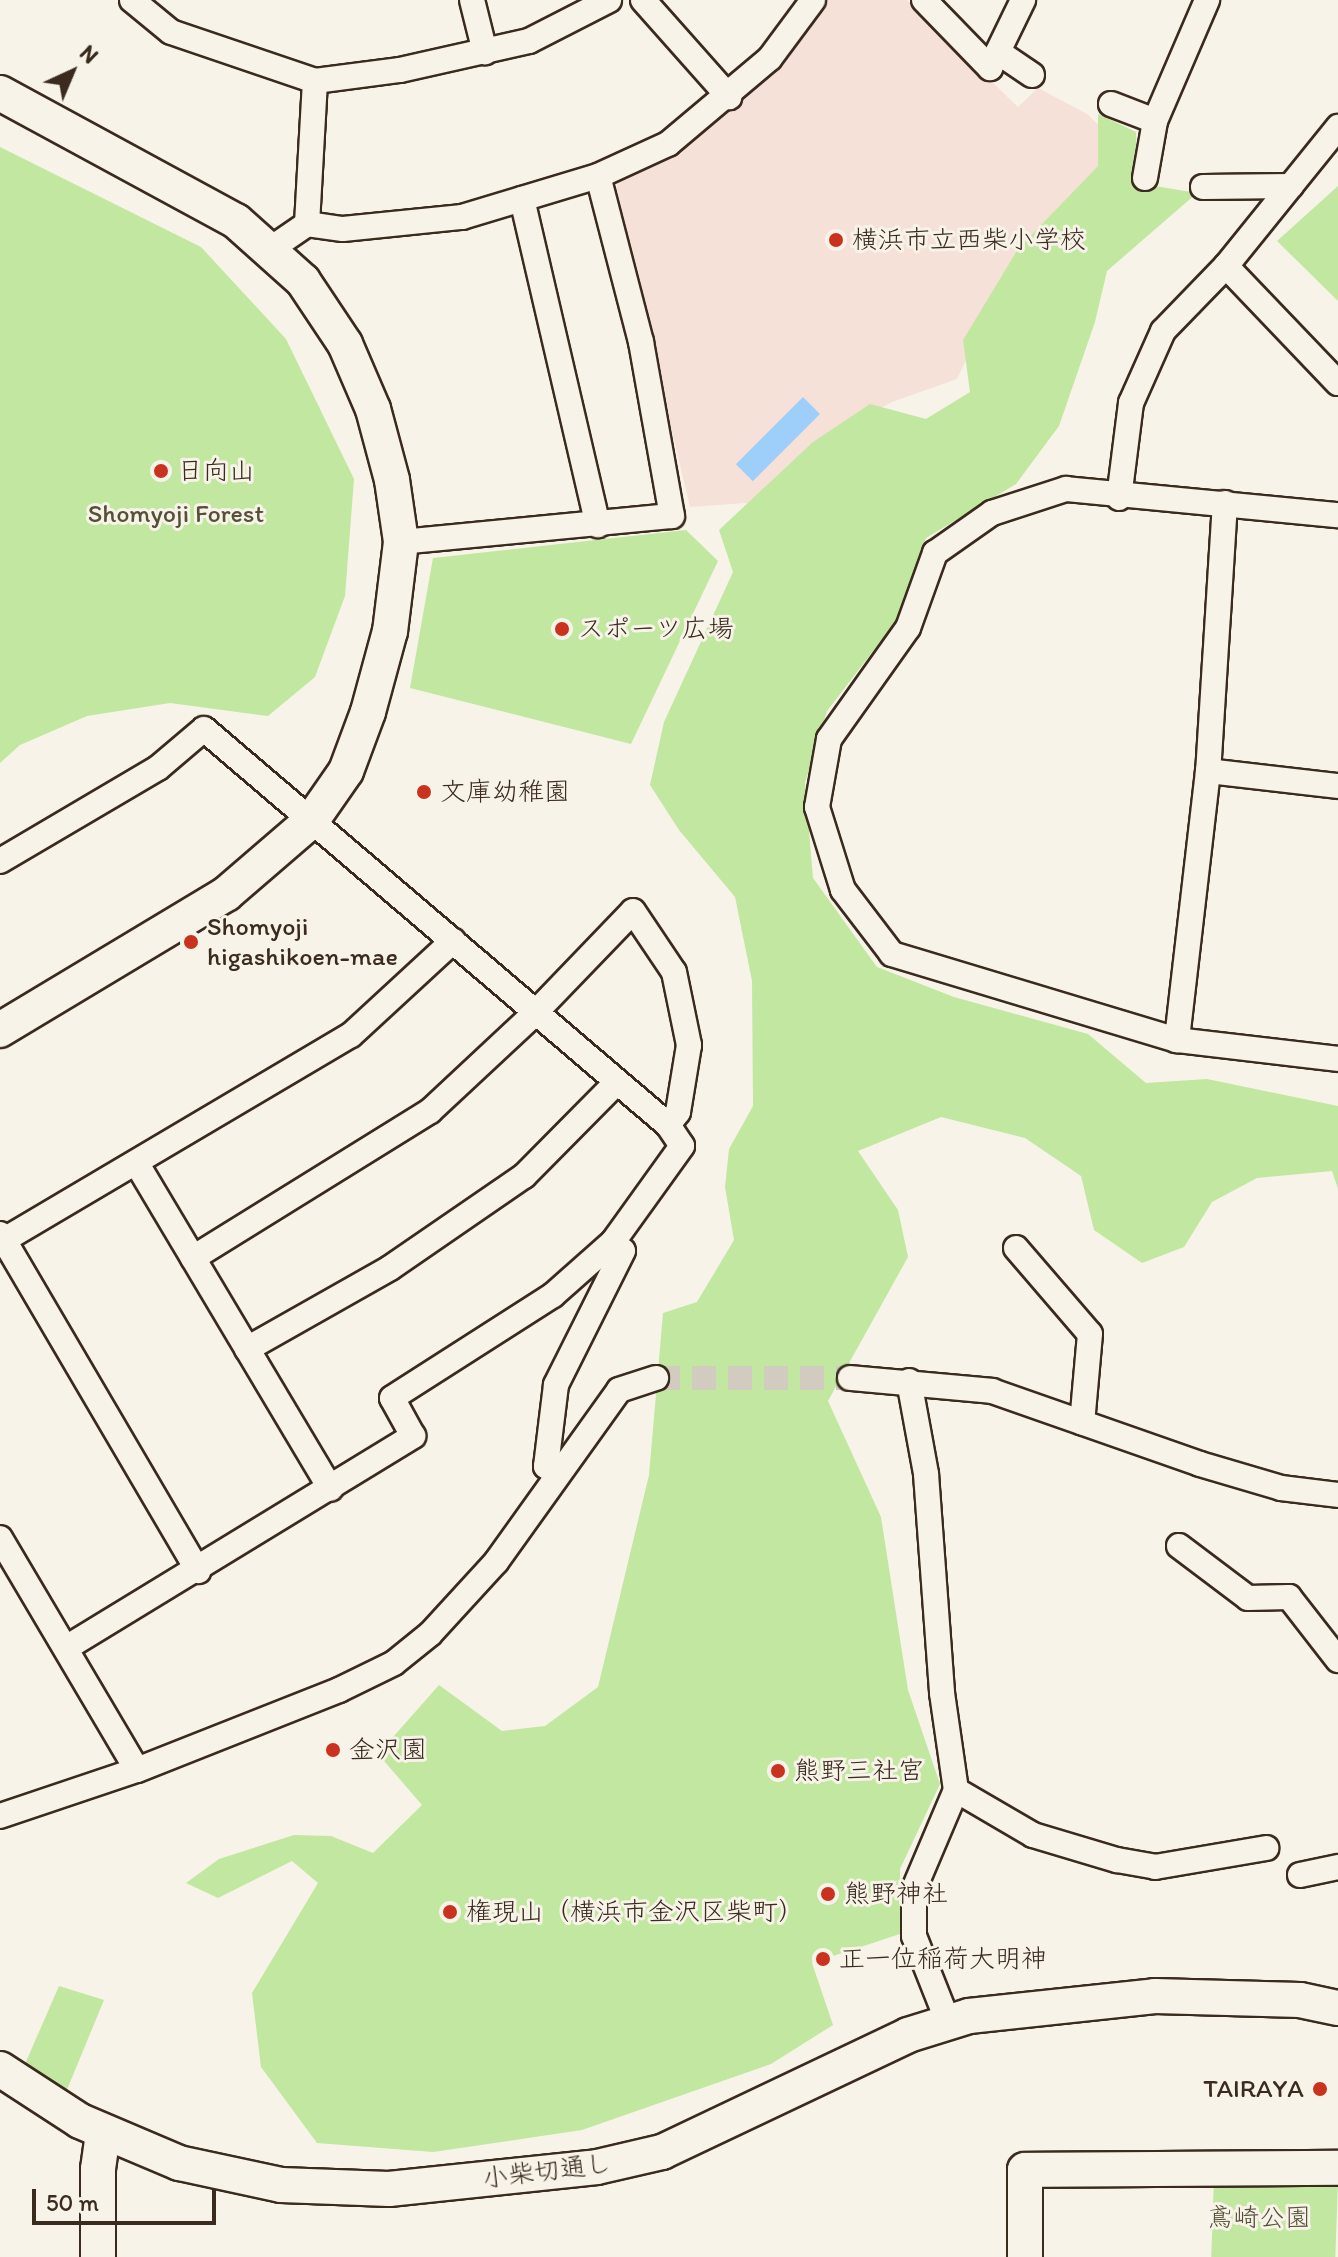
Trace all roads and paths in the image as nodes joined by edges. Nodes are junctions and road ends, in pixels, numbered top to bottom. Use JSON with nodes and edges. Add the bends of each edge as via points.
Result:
{"nodes":[{"id":1,"x":132,"y":0,"type":"edge"},
{"id":2,"x":472,"y":0,"type":"edge"},
{"id":3,"x":609,"y":0,"type":"edge"},
{"id":4,"x":643,"y":0,"type":"edge"},
{"id":5,"x":813,"y":0,"type":"edge"},
{"id":6,"x":924,"y":0,"type":"edge"},
{"id":7,"x":1023,"y":0,"type":"edge"},
{"id":8,"x":1207,"y":0,"type":"edge"},
{"id":9,"x":485,"y":52,"type":"junction"},
{"id":10,"x":998,"y":52,"type":"junction"},
{"id":11,"x":1032,"y":75,"type":"dead end"},
{"id":12,"x":315,"y":81,"type":"junction"},
{"id":13,"x":0,"y":93,"type":"edge"},
{"id":14,"x":729,"y":97,"type":"junction"},
{"id":15,"x":1111,"y":104,"type":"dead end"},
{"id":16,"x":1155,"y":121,"type":"junction"},
{"id":17,"x":1338,"y":127,"type":"edge"},
{"id":18,"x":598,"y":176,"type":"junction"},
{"id":19,"x":1145,"y":178,"type":"dead end"},
{"id":20,"x":1291,"y":186,"type":"junction"},
{"id":21,"x":1203,"y":187,"type":"dead end"},
{"id":22,"x":522,"y":199,"type":"junction"},
{"id":23,"x":307,"y":224,"type":"junction"},
{"id":24,"x":272,"y":248,"type":"junction"},
{"id":25,"x":1226,"y":266,"type":"junction"},
{"id":26,"x":1338,"y":383,"type":"edge"},
{"id":27,"x":1119,"y":498,"type":"junction"},
{"id":28,"x":1225,"y":503,"type":"junction"},
{"id":29,"x":1338,"y":515,"type":"edge"},
{"id":30,"x":598,"y":525,"type":"junction"},
{"id":31,"x":401,"y":542,"type":"junction"},
{"id":32,"x":1208,"y":771,"type":"junction"},
{"id":33,"x":1338,"y":786,"type":"edge"},
{"id":34,"x":312,"y":820,"type":"junction"},
{"id":35,"x":0,"y":861,"type":"edge"},
{"id":36,"x":453,"y":941,"type":"junction"},
{"id":37,"x":535,"y":1013,"type":"junction"},
{"id":38,"x":0,"y":1030,"type":"edge"},
{"id":39,"x":1177,"y":1040,"type":"junction"},
{"id":40,"x":1338,"y":1059,"type":"edge"},
{"id":41,"x":615,"y":1084,"type":"junction"},
{"id":42,"x":668,"y":1125,"type":"junction"},
{"id":43,"x":137,"y":1164,"type":"junction"},
{"id":44,"x":1,"y":1239,"type":"edge"},
{"id":45,"x":613,"y":1242,"type":"junction"},
{"id":46,"x":1016,"y":1248,"type":"dead end"},
{"id":47,"x":193,"y":1258,"type":"junction"},
{"id":48,"x":247,"y":1349,"type":"junction"},
{"id":49,"x":656,"y":1378,"type":"tunnel mouth"},
{"id":50,"x":850,"y":1378,"type":"tunnel mouth"},
{"id":51,"x":909,"y":1381,"type":"junction"},
{"id":52,"x":1082,"y":1423,"type":"junction"},
{"id":53,"x":555,"y":1472,"type":"junction"},
{"id":54,"x":331,"y":1489,"type":"junction"},
{"id":55,"x":1338,"y":1495,"type":"edge"},
{"id":56,"x":0,"y":1538,"type":"edge"},
{"id":57,"x":1179,"y":1546,"type":"dead end"},
{"id":58,"x":198,"y":1571,"type":"junction"},
{"id":59,"x":66,"y":1648,"type":"junction"},
{"id":60,"x":1338,"y":1660,"type":"edge"},
{"id":61,"x":137,"y":1770,"type":"junction"},
{"id":62,"x":956,"y":1790,"type":"junction"},
{"id":63,"x":3,"y":1810,"type":"edge"},
{"id":64,"x":1266,"y":1848,"type":"dead end"},
{"id":65,"x":1338,"y":1867,"type":"edge"},
{"id":66,"x":1300,"y":1875,"type":"dead end"},
{"id":67,"x":1338,"y":2008,"type":"edge"},
{"id":68,"x":959,"y":2019,"type":"junction"},
{"id":69,"x":0,"y":2069,"type":"edge"},
{"id":70,"x":103,"y":2132,"type":"junction"},
{"id":71,"x":1338,"y":2168,"type":"edge"},
{"id":72,"x":98,"y":2257,"type":"edge"},
{"id":73,"x":1025,"y":2257,"type":"edge"}],
"edges":[{"from":1,"to":12,"type":"street","via":[[171,32]]},
{"from":2,"to":9,"type":"street"},
{"from":3,"to":9,"type":"street","via":[[529,41]]},
{"from":4,"to":14,"type":"street"},
{"from":5,"to":14,"type":"street","via":[[770,58]]},
{"from":6,"to":10,"type":"street","via":[[990,68]]},
{"from":7,"to":10,"type":"street"},
{"from":8,"to":16,"type":"street"},
{"from":9,"to":12,"type":"street"},
{"from":10,"to":11,"type":"street"},
{"from":12,"to":23,"type":"street"},
{"from":13,"to":24,"type":"street","via":[[236,221]]},
{"from":14,"to":18,"type":"street","via":[[668,144]]},
{"from":15,"to":16,"type":"street"},
{"from":16,"to":19,"type":"street"},
{"from":17,"to":20,"type":"street"},
{"from":18,"to":22,"type":"street"},
{"from":18,"to":30,"type":"street","via":[[641,342],[672,516]]},
{"from":20,"to":21,"type":"street"},
{"from":20,"to":25,"type":"street"},
{"from":22,"to":23,"type":"street","via":[[462,217],[343,229]]},
{"from":22,"to":30,"type":"street"},
{"from":23,"to":24,"type":"street"},
{"from":24,"to":31,"type":"street","via":[[303,281],[345,344],[373,409]]},
{"from":25,"to":26,"type":"street"},
{"from":25,"to":27,"type":"street","via":[[1163,331],[1131,403]]},
{"from":27,"to":28,"type":"street"},
{"from":27,"to":39,"type":"street","via":[[1066,489],[992,513],[935,553],[908,628],[829,739],[817,807],[843,890],[892,954]]},
{"from":28,"to":29,"type":"street"},
{"from":28,"to":32,"type":"street"},
{"from":30,"to":31,"type":"street"},
{"from":31,"to":34,"type":"street","via":[[390,631],[368,712],[346,771]]},
{"from":32,"to":33,"type":"street"},
{"from":32,"to":39,"type":"street"},
{"from":34,"to":35,"type":"street","via":[[204,729],[158,768]]},
{"from":34,"to":36,"type":"street"},
{"from":34,"to":38,"type":"street","via":[[226,894]]},
{"from":36,"to":37,"type":"street"},
{"from":36,"to":43,"type":"street","via":[[351,1035]]},
{"from":37,"to":41,"type":"street"},
{"from":37,"to":42,"type":"street","via":[[633,911],[674,972],[689,1045],[678,1112]]},
{"from":37,"to":47,"type":"street","via":[[430,1111]]},
{"from":39,"to":40,"type":"street"},
{"from":41,"to":42,"type":"street"},
{"from":41,"to":48,"type":"street","via":[[524,1176],[390,1268]]},
{"from":42,"to":45,"type":"street","via":[[682,1146]]},
{"from":43,"to":44,"type":"street"},
{"from":43,"to":47,"type":"street"},
{"from":44,"to":58,"type":"street"},
{"from":45,"to":53,"type":"street","via":[[623,1251],[556,1385],[546,1466]]},
{"from":45,"to":54,"type":"street","via":[[553,1295],[392,1398],[413,1436]]},
{"from":46,"to":52,"type":"street","via":[[1090,1334]]},
{"from":47,"to":48,"type":"street"},
{"from":48,"to":54,"type":"street"},
{"from":49,"to":53,"type":"street","via":[[619,1390]]},
{"from":50,"to":51,"type":"street"},
{"from":51,"to":52,"type":"street","via":[[992,1391]]},
{"from":51,"to":62,"type":"street","via":[[926,1474],[942,1693]]},
{"from":52,"to":55,"type":"street","via":[[1281,1488]]},
{"from":53,"to":61,"type":"street","via":[[430,1634],[394,1663]]},
{"from":54,"to":58,"type":"street"},
{"from":56,"to":59,"type":"street"},
{"from":57,"to":60,"type":"street","via":[[1248,1598],[1289,1597]]},
{"from":58,"to":59,"type":"street"},
{"from":59,"to":61,"type":"street"},
{"from":61,"to":63,"type":"street"},
{"from":62,"to":64,"type":"street","via":[[1033,1835],[1117,1860],[1155,1867]]},
{"from":62,"to":68,"type":"street","via":[[914,1889],[914,1936]]},
{"from":65,"to":66,"type":"street"},
{"from":67,"to":68,"type":"street","name":"小柴切通し","via":[[1285,1999],[1155,1996]]},
{"from":68,"to":70,"type":"street","name":"小柴切通し","via":[[908,2035],[690,2140],[597,2167],[389,2189],[318,2189],[202,2171]]},
{"from":69,"to":70,"type":"street","name":"小柴切通し"},
{"from":70,"to":72,"type":"street"},
{"from":71,"to":73,"type":"street","via":[[1025,2170]]}]}
